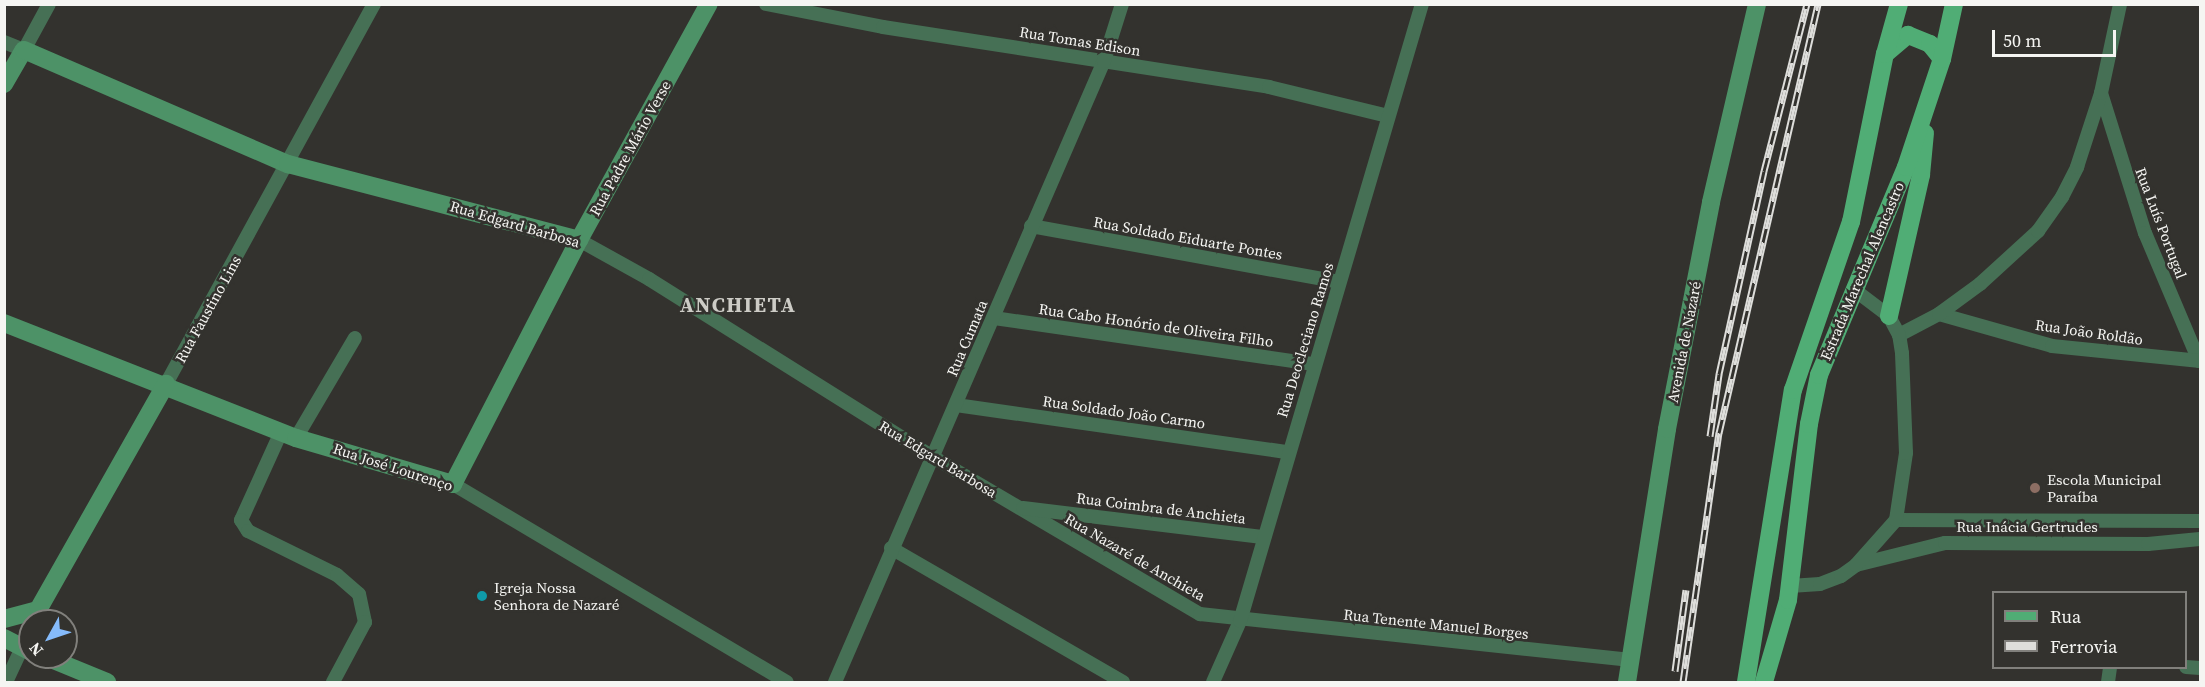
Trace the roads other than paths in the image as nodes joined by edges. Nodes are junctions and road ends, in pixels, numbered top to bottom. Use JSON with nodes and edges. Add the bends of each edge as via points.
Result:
{"nodes":[{"id":1,"x":49,"y":4,"type":"edge"},
{"id":2,"x":374,"y":4,"type":"edge"},
{"id":3,"x":709,"y":4,"type":"edge"},
{"id":4,"x":766,"y":4,"type":"edge"},
{"id":5,"x":1122,"y":4,"type":"edge"},
{"id":6,"x":1422,"y":4,"type":"edge"},
{"id":7,"x":1757,"y":4,"type":"edge"},
{"id":8,"x":1899,"y":4,"type":"edge"},
{"id":9,"x":1954,"y":4,"type":"edge"},
{"id":10,"x":2120,"y":4,"type":"edge"},
{"id":11,"x":4,"y":42,"type":"edge"},
{"id":12,"x":24,"y":50,"type":"junction"},
{"id":13,"x":1885,"y":54,"type":"junction"},
{"id":14,"x":1942,"y":59,"type":"junction"},
{"id":15,"x":1104,"y":61,"type":"junction"},
{"id":16,"x":4,"y":84,"type":"edge"},
{"id":17,"x":2101,"y":93,"type":"junction"},
{"id":18,"x":1928,"y":105,"type":"junction"},
{"id":19,"x":1388,"y":116,"type":"junction"},
{"id":20,"x":288,"y":164,"type":"junction"},
{"id":21,"x":1031,"y":226,"type":"junction"},
{"id":22,"x":579,"y":240,"type":"junction"},
{"id":23,"x":1339,"y":282,"type":"junction"},
{"id":24,"x":1856,"y":291,"type":"junction"},
{"id":25,"x":1939,"y":314,"type":"junction"},
{"id":26,"x":1889,"y":316,"type":"junction"},
{"id":27,"x":994,"y":318,"type":"junction"},
{"id":28,"x":4,"y":323,"type":"edge"},
{"id":29,"x":1899,"y":335,"type":"junction"},
{"id":30,"x":355,"y":338,"type":"dead end"},
{"id":31,"x":2200,"y":361,"type":"edge"},
{"id":32,"x":1314,"y":364,"type":"junction"},
{"id":33,"x":166,"y":384,"type":"junction"},
{"id":34,"x":956,"y":405,"type":"junction"},
{"id":35,"x":288,"y":435,"type":"junction"},
{"id":36,"x":1288,"y":452,"type":"junction"},
{"id":37,"x":933,"y":457,"type":"junction"},
{"id":38,"x":453,"y":484,"type":"junction"},
{"id":39,"x":1018,"y":508,"type":"junction"},
{"id":40,"x":1896,"y":520,"type":"junction"},
{"id":41,"x":2184,"y":521,"type":"junction"},
{"id":42,"x":2200,"y":521,"type":"edge"},
{"id":43,"x":1264,"y":537,"type":"junction"},
{"id":44,"x":2200,"y":539,"type":"edge"},
{"id":45,"x":2185,"y":541,"type":"junction"},
{"id":46,"x":891,"y":548,"type":"junction"},
{"id":47,"x":1763,"y":563,"type":"junction"},
{"id":48,"x":1856,"y":566,"type":"junction"},
{"id":49,"x":1790,"y":586,"type":"junction"},
{"id":50,"x":42,"y":609,"type":"edge"},
{"id":51,"x":1240,"y":621,"type":"junction"},
{"id":52,"x":4,"y":638,"type":"edge"},
{"id":53,"x":18,"y":645,"type":"edge"},
{"id":54,"x":1629,"y":660,"type":"junction"},
{"id":55,"x":18,"y":662,"type":"edge"},
{"id":56,"x":78,"y":669,"type":"edge"},
{"id":57,"x":6,"y":682,"type":"edge"},
{"id":58,"x":107,"y":682,"type":"edge"},
{"id":59,"x":333,"y":682,"type":"edge"},
{"id":60,"x":787,"y":682,"type":"edge"},
{"id":61,"x":835,"y":682,"type":"edge"},
{"id":62,"x":1123,"y":682,"type":"edge"},
{"id":63,"x":1213,"y":682,"type":"edge"},
{"id":64,"x":1627,"y":682,"type":"edge"},
{"id":65,"x":1746,"y":682,"type":"edge"},
{"id":66,"x":1764,"y":682,"type":"edge"}],
"edges":[{"from":1,"to":12,"type":"street"},
{"from":2,"to":20,"type":"street","name":"Rua Faustino Lins"},
{"from":3,"to":22,"type":"street","name":"Rua Padre Mário Verse"},
{"from":4,"to":15,"type":"street","name":"Rua Tomas Edison"},
{"from":5,"to":15,"type":"street","name":"Rua Cumata"},
{"from":6,"to":19,"type":"street","name":"Rua Deocleciano Ramos"},
{"from":7,"to":54,"type":"street","name":"Avenida de Nazaré","via":[[1711,202]]},
{"from":8,"to":13,"type":"main road","name":"Estrada Marechal Alencastro"},
{"from":9,"to":14,"type":"main road","name":"Estrada Marechal Alencastro"},
{"from":10,"to":17,"type":"street","name":"Rua Luís Portugal"},
{"from":11,"to":12,"type":"street","name":"Rua Edgard Barbosa"},
{"from":12,"to":16,"type":"street"},
{"from":12,"to":20,"type":"street","name":"Rua Edgard Barbosa"},
{"from":13,"to":14,"type":"main road","via":[[1908,35],[1930,44]]},
{"from":13,"to":47,"type":"main road","name":"Estrada Marechal Alencastro","via":[[1851,222],[1793,390]]},
{"from":14,"to":18,"type":"main road","name":"Estrada Marechal Alencastro"},
{"from":15,"to":19,"type":"street","name":"Rua Tomas Edison","via":[[1269,87]]},
{"from":15,"to":21,"type":"street","name":"Rua Cumata"},
{"from":17,"to":25,"type":"street","name":"Rua Luís Portugal","via":[[2077,167],[2038,231],[1980,284]]},
{"from":17,"to":31,"type":"street","name":"Rua Luís Portugal","via":[[2145,233]]},
{"from":18,"to":24,"type":"main road","name":"Estrada Marechal Alencastro"},
{"from":18,"to":26,"type":"main road","via":[[1921,175]]},
{"from":19,"to":23,"type":"street","name":"Rua Deocleciano Ramos"},
{"from":20,"to":22,"type":"street","name":"Rua Edgard Barbosa"},
{"from":20,"to":33,"type":"street","name":"Rua Faustino Lins"},
{"from":21,"to":23,"type":"street","name":"Rua Soldado Eiduarte Pontes"},
{"from":21,"to":27,"type":"street","name":"Rua Cumata"},
{"from":22,"to":37,"type":"street","name":"Rua Edgard Barbosa"},
{"from":22,"to":38,"type":"street","name":"Rua Padre Mário Verse"},
{"from":23,"to":32,"type":"street","name":"Rua Deocleciano Ramos"},
{"from":24,"to":26,"type":"street"},
{"from":24,"to":49,"type":"main road","name":"Estrada Marechal Alencastro","via":[[1834,334],[1813,400]]},
{"from":25,"to":29,"type":"street","name":"Rua Luís Portugal"},
{"from":25,"to":31,"type":"street","name":"Rua João Roldão","via":[[2052,346]]},
{"from":26,"to":29,"type":"street"},
{"from":27,"to":32,"type":"street","name":"Rua Cabo Honório de Oliveira Filho"},
{"from":27,"to":34,"type":"street","name":"Rua Cumata"},
{"from":28,"to":33,"type":"street","name":"Rua José Lourenço"},
{"from":29,"to":40,"type":"street","via":[[1906,453]]},
{"from":30,"to":35,"type":"street"},
{"from":32,"to":36,"type":"street","name":"Rua Deocleciano Ramos"},
{"from":33,"to":35,"type":"street","name":"Rua José Lourenço"},
{"from":33,"to":50,"type":"street","name":"Rua Faustino Lins"},
{"from":34,"to":36,"type":"street","name":"Rua Soldado João Carmo"},
{"from":34,"to":37,"type":"street","name":"Rua Cumata"},
{"from":35,"to":38,"type":"street","name":"Rua José Lourenço"},
{"from":35,"to":59,"type":"street","via":[[242,513],[243,526],[350,583],[361,598],[365,622]]},
{"from":36,"to":43,"type":"street","name":"Rua Deocleciano Ramos"},
{"from":37,"to":39,"type":"street","name":"Rua Edgard Barbosa"},
{"from":37,"to":46,"type":"street","name":"Rua Cumata"},
{"from":38,"to":60,"type":"street","name":"Rua José Lourenço"},
{"from":39,"to":43,"type":"street","name":"Rua Coimbra de Anchieta"},
{"from":39,"to":51,"type":"street","name":"Rua Nazaré de Anchieta","via":[[1189,609]]},
{"from":40,"to":41,"type":"street","name":"Rua Inácia Gertrudes"},
{"from":40,"to":48,"type":"street"},
{"from":41,"to":42,"type":"street","name":"Rua Inácia Gertrudes"},
{"from":41,"to":45,"type":"street"},
{"from":43,"to":51,"type":"street","name":"Rua Deocleciano Ramos"},
{"from":44,"to":45,"type":"street","name":"Rua Inácia Gertrudes"},
{"from":45,"to":48,"type":"street","name":"Rua Inácia Gertrudes","via":[[1945,543]]},
{"from":46,"to":61,"type":"street","name":"Rua Cumata"},
{"from":46,"to":62,"type":"street"},
{"from":47,"to":49,"type":"main road","via":[[1773,578]]},
{"from":47,"to":65,"type":"main road","name":"Estrada Marechal Alencastro"},
{"from":48,"to":49,"type":"street","via":[[1820,584]]},
{"from":49,"to":66,"type":"main road","name":"Estrada Marechal Alencastro"},
{"from":51,"to":54,"type":"street","name":"Rua Tenente Manuel Borges"},
{"from":51,"to":63,"type":"street","name":"Rua Deocleciano Ramos"},
{"from":52,"to":53,"type":"street"},
{"from":54,"to":64,"type":"street","name":"Avenida de Nazaré"},
{"from":55,"to":57,"type":"street"},
{"from":56,"to":58,"type":"street"}]}
